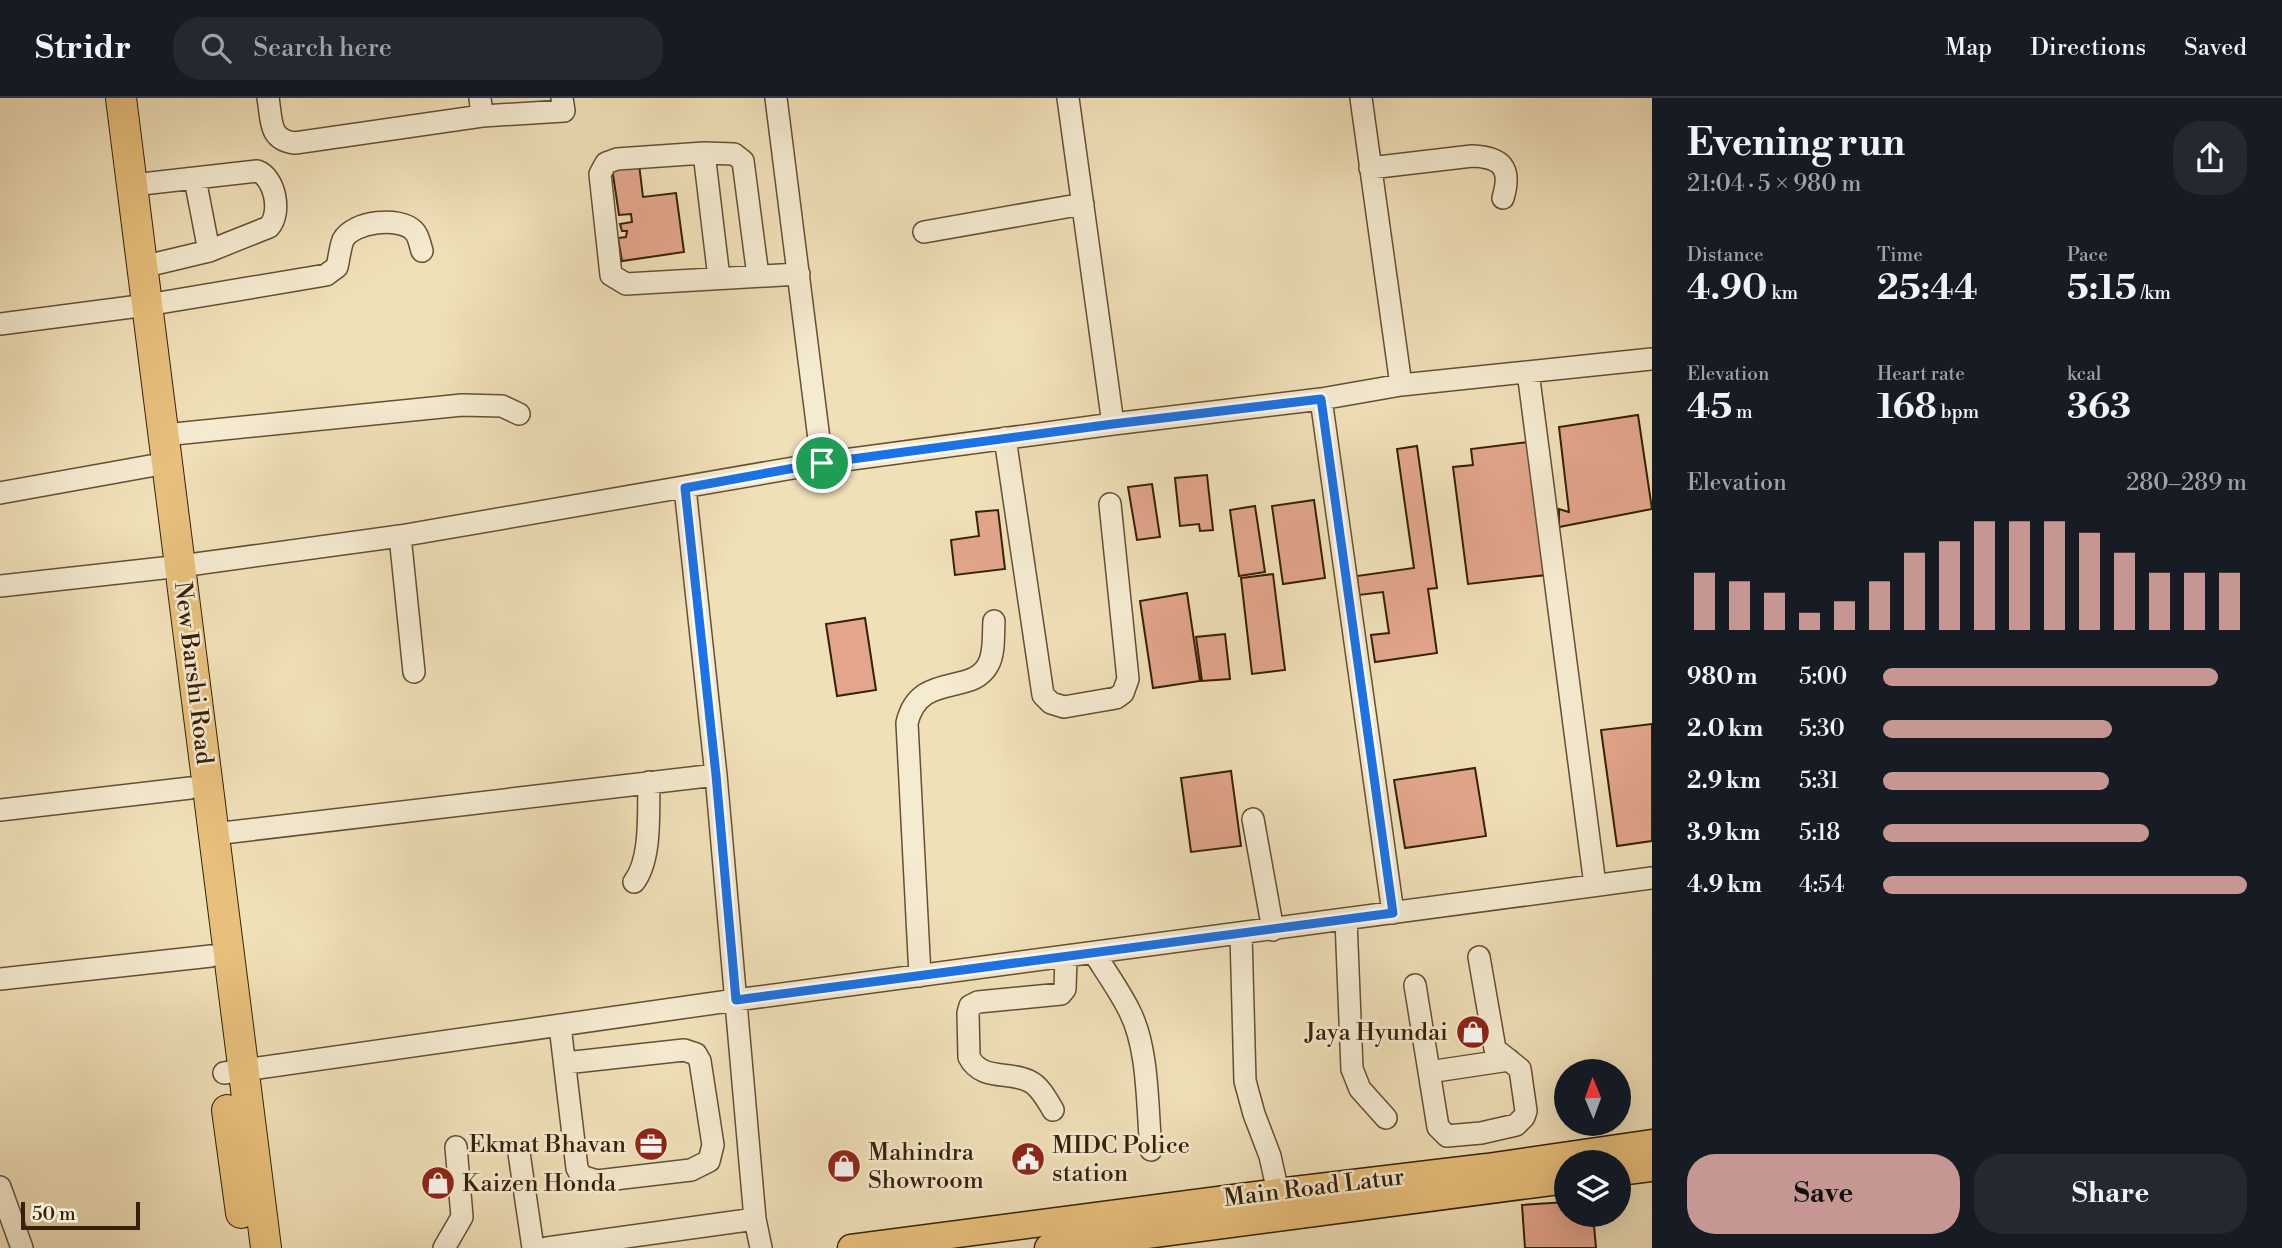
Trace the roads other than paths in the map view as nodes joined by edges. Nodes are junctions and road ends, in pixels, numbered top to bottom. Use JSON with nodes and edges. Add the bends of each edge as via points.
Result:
{"nodes":[{"id":1,"x":102,"y":98,"type":"edge"},
{"id":2,"x":121,"y":98,"type":"edge"},
{"id":3,"x":268,"y":98,"type":"edge"},
{"id":4,"x":562,"y":98,"type":"edge"},
{"id":5,"x":776,"y":98,"type":"edge"},
{"id":6,"x":1068,"y":98,"type":"edge"},
{"id":7,"x":1361,"y":98,"type":"edge"},
{"id":8,"x":481,"y":107,"type":"edge"},
{"id":9,"x":704,"y":153,"type":"junction"},
{"id":10,"x":1370,"y":168,"type":"junction"},
{"id":11,"x":195,"y":179,"type":"junction"},
{"id":12,"x":133,"y":185,"type":"junction"},
{"id":13,"x":1503,"y":198,"type":"dead end"},
{"id":14,"x":1083,"y":204,"type":"junction"},
{"id":15,"x":924,"y":232,"type":"dead end"},
{"id":16,"x":209,"y":251,"type":"junction"},
{"id":17,"x":422,"y":251,"type":"dead end"},
{"id":18,"x":142,"y":267,"type":"junction"},
{"id":19,"x":799,"y":274,"type":"junction"},
{"id":20,"x":758,"y":276,"type":"junction"},
{"id":21,"x":719,"y":278,"type":"junction"},
{"id":22,"x":138,"y":306,"type":"junction"},
{"id":23,"x":0,"y":324,"type":"edge"},
{"id":24,"x":1652,"y":359,"type":"edge"},
{"id":25,"x":1528,"y":372,"type":"junction"},
{"id":26,"x":1401,"y":385,"type":"junction"},
{"id":27,"x":1321,"y":399,"type":"junction"},
{"id":28,"x":519,"y":414,"type":"dead end"},
{"id":29,"x":1113,"y":424,"type":"junction"},
{"id":30,"x":164,"y":435,"type":"junction"},
{"id":31,"x":1005,"y":439,"type":"junction"},
{"id":32,"x":822,"y":463,"type":"junction"},
{"id":33,"x":150,"y":466,"type":"junction"},
{"id":34,"x":685,"y":488,"type":"junction"},
{"id":35,"x":0,"y":493,"type":"edge"},
{"id":36,"x":1110,"y":504,"type":"dead end"},
{"id":37,"x":400,"y":536,"type":"junction"},
{"id":38,"x":172,"y":567,"type":"junction"},
{"id":39,"x":0,"y":586,"type":"edge"},
{"id":40,"x":994,"y":621,"type":"dead end"},
{"id":41,"x":414,"y":672,"type":"dead end"},
{"id":42,"x":716,"y":775,"type":"junction"},
{"id":43,"x":649,"y":782,"type":"junction"},
{"id":44,"x":190,"y":788,"type":"junction"},
{"id":45,"x":0,"y":810,"type":"edge"},
{"id":46,"x":1253,"y":819,"type":"dead end"},
{"id":47,"x":214,"y":834,"type":"junction"},
{"id":48,"x":1652,"y":878,"type":"edge"},
{"id":49,"x":634,"y":882,"type":"dead end"},
{"id":50,"x":1595,"y":885,"type":"junction"},
{"id":51,"x":1393,"y":913,"type":"junction"},
{"id":52,"x":1346,"y":920,"type":"junction"},
{"id":53,"x":1273,"y":930,"type":"junction"},
{"id":54,"x":1241,"y":934,"type":"junction"},
{"id":55,"x":1094,"y":953,"type":"junction"},
{"id":56,"x":211,"y":956,"type":"junction"},
{"id":57,"x":1066,"y":957,"type":"junction"},
{"id":58,"x":1479,"y":957,"type":"dead end"},
{"id":59,"x":920,"y":976,"type":"junction"},
{"id":60,"x":0,"y":979,"type":"edge"},
{"id":61,"x":1415,"y":985,"type":"dead end"},
{"id":62,"x":736,"y":1000,"type":"junction"},
{"id":63,"x":560,"y":1026,"type":"junction"},
{"id":64,"x":1509,"y":1060,"type":"junction"},
{"id":65,"x":565,"y":1063,"type":"junction"},
{"id":66,"x":233,"y":1072,"type":"junction"},
{"id":67,"x":1429,"y":1072,"type":"junction"},
{"id":68,"x":1054,"y":1110,"type":"dead end"},
{"id":69,"x":1386,"y":1118,"type":"dead end"},
{"id":70,"x":1482,"y":1133,"type":"junction"},
{"id":71,"x":1652,"y":1143,"type":"edge"},
{"id":72,"x":456,"y":1147,"type":"dead end"},
{"id":73,"x":1151,"y":1150,"type":"dead end"},
{"id":74,"x":519,"y":1153,"type":"dead end"},
{"id":75,"x":1487,"y":1167,"type":"junction"},
{"id":76,"x":1652,"y":1168,"type":"edge"},
{"id":77,"x":1631,"y":1171,"type":"edge"},
{"id":78,"x":1554,"y":1182,"type":"edge"},
{"id":79,"x":0,"y":1187,"type":"edge"},
{"id":80,"x":1278,"y":1192,"type":"junction"},
{"id":81,"x":755,"y":1219,"type":"junction"},
{"id":82,"x":22,"y":1248,"type":"edge"},
{"id":83,"x":246,"y":1248,"type":"edge"},
{"id":84,"x":266,"y":1248,"type":"edge"},
{"id":85,"x":444,"y":1248,"type":"edge"},
{"id":86,"x":533,"y":1248,"type":"edge"},
{"id":87,"x":547,"y":1248,"type":"edge"},
{"id":88,"x":761,"y":1248,"type":"edge"},
{"id":89,"x":851,"y":1248,"type":"edge"},
{"id":90,"x":1048,"y":1248,"type":"edge"}],
"edges":[{"from":1,"to":22,"type":"highway","name":"New Barshi Road"},
{"from":2,"to":12,"type":"highway","name":"New Barshi Road"},
{"from":3,"to":8,"type":"street","via":[[274,133],[278,139],[295,143]]},
{"from":4,"to":8,"type":"street","via":[[564,111]]},
{"from":5,"to":19,"type":"street"},
{"from":6,"to":14,"type":"street"},
{"from":7,"to":10,"type":"street"},
{"from":9,"to":20,"type":"street","via":[[734,154],[743,160]]},
{"from":9,"to":21,"type":"street"},
{"from":9,"to":21,"type":"street","via":[[606,163],[600,174],[611,275],[626,284]]},
{"from":10,"to":13,"type":"street","via":[[1487,156],[1504,168],[1507,185]]},
{"from":10,"to":26,"type":"street"},
{"from":11,"to":12,"type":"street"},
{"from":11,"to":16,"type":"street"},
{"from":11,"to":16,"type":"street","via":[[257,171],[272,185],[276,217],[269,227]]},
{"from":12,"to":18,"type":"highway","name":"New Barshi Road"},
{"from":14,"to":15,"type":"street"},
{"from":14,"to":29,"type":"street"},
{"from":16,"to":18,"type":"street"},
{"from":17,"to":22,"type":"street","via":[[411,228],[381,222],[361,225],[344,239],[337,267],[326,275]]},
{"from":18,"to":22,"type":"highway","name":"New Barshi Road"},
{"from":19,"to":20,"type":"street"},
{"from":19,"to":32,"type":"street"},
{"from":20,"to":21,"type":"street"},
{"from":22,"to":23,"type":"street"},
{"from":22,"to":30,"type":"highway","name":"New Barshi Road"},
{"from":22,"to":33,"type":"highway","name":"New Barshi Road"},
{"from":24,"to":25,"type":"street"},
{"from":25,"to":26,"type":"street"},
{"from":25,"to":50,"type":"street"},
{"from":26,"to":27,"type":"street"},
{"from":27,"to":29,"type":"street"},
{"from":27,"to":51,"type":"street"},
{"from":28,"to":30,"type":"street","via":[[502,406],[462,405]]},
{"from":29,"to":31,"type":"street"},
{"from":30,"to":38,"type":"highway","name":"New Barshi Road"},
{"from":31,"to":32,"type":"street"},
{"from":31,"to":36,"type":"street","via":[[1043,695],[1064,707],[1116,698],[1128,679]]},
{"from":32,"to":34,"type":"street"},
{"from":33,"to":35,"type":"street"},
{"from":33,"to":38,"type":"highway","name":"New Barshi Road"},
{"from":34,"to":37,"type":"street"},
{"from":34,"to":42,"type":"street"},
{"from":37,"to":38,"type":"street"},
{"from":37,"to":41,"type":"street"},
{"from":38,"to":39,"type":"street"},
{"from":38,"to":44,"type":"highway","name":"New Barshi Road"},
{"from":38,"to":47,"type":"highway","name":"New Barshi Road"},
{"from":40,"to":59,"type":"street","via":[[988,667],[979,676],[918,698],[907,723]]},
{"from":42,"to":43,"type":"street"},
{"from":42,"to":62,"type":"street"},
{"from":43,"to":47,"type":"street"},
{"from":43,"to":49,"type":"street","via":[[645,857]]},
{"from":44,"to":45,"type":"street"},
{"from":44,"to":56,"type":"highway","name":"New Barshi Road"},
{"from":46,"to":53,"type":"street"},
{"from":47,"to":66,"type":"highway","name":"New Barshi Road"},
{"from":48,"to":50,"type":"street"},
{"from":50,"to":51,"type":"street"},
{"from":51,"to":52,"type":"street"},
{"from":52,"to":53,"type":"street"},
{"from":52,"to":69,"type":"street","via":[[1352,1069],[1360,1088]]},
{"from":53,"to":54,"type":"street"},
{"from":54,"to":55,"type":"street"},
{"from":54,"to":80,"type":"street","via":[[1245,1081]]},
{"from":55,"to":57,"type":"street"},
{"from":55,"to":73,"type":"street","via":[[1136,1028]]},
{"from":56,"to":60,"type":"street"},
{"from":56,"to":66,"type":"highway","name":"New Barshi Road"},
{"from":57,"to":59,"type":"street"},
{"from":57,"to":68,"type":"street","via":[[1061,994],[978,1002],[968,1013],[973,1064],[984,1072],[1027,1079]]},
{"from":58,"to":64,"type":"street","via":[[1495,1049]]},
{"from":59,"to":62,"type":"street"},
{"from":61,"to":67,"type":"street"},
{"from":62,"to":63,"type":"street"},
{"from":62,"to":81,"type":"street"},
{"from":63,"to":65,"type":"street"},
{"from":63,"to":66,"type":"street"},
{"from":64,"to":67,"type":"street"},
{"from":64,"to":70,"type":"street","via":[[1522,1076],[1524,1117],[1516,1125]]},
{"from":65,"to":65,"type":"street","via":[[684,1050],[696,1054],[713,1144],[709,1161],[691,1170],[637,1177],[597,1181],[581,1175]]},
{"from":66,"to":83,"type":"highway","name":"New Barshi Road"},
{"from":66,"to":84,"type":"highway","name":"New Barshi Road"},
{"from":67,"to":70,"type":"street","via":[[1443,1135]]},
{"from":70,"to":75,"type":"street"},
{"from":71,"to":75,"type":"main road","name":"Main Road Latur"},
{"from":72,"to":85,"type":"street","via":[[462,1217]]},
{"from":74,"to":86,"type":"street"},
{"from":75,"to":80,"type":"main road","name":"Main Road Latur"},
{"from":76,"to":77,"type":"main road"},
{"from":78,"to":90,"type":"main road","name":"Main Road Latur"},
{"from":79,"to":82,"type":"street"},
{"from":80,"to":89,"type":"main road","name":"Main Road Latur"},
{"from":81,"to":87,"type":"street"},
{"from":81,"to":88,"type":"street"}]}
